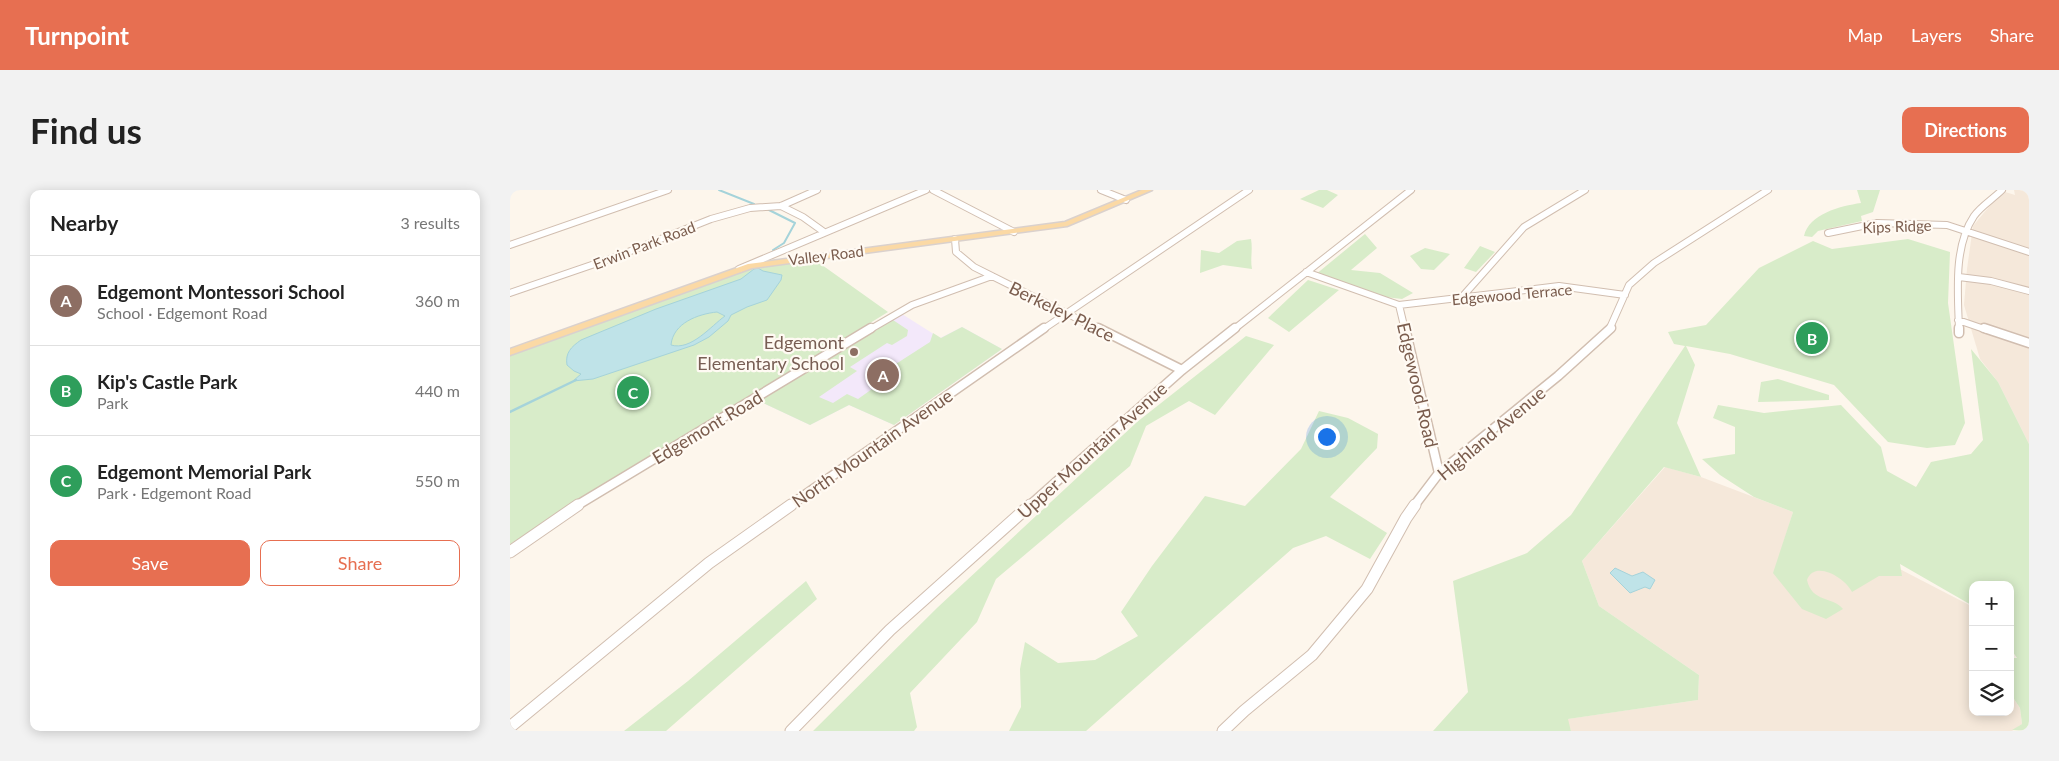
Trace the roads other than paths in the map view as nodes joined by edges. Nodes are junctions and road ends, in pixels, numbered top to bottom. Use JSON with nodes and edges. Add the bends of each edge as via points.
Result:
{"nodes":[{"id":1,"x":668,"y":190,"type":"edge"},
{"id":2,"x":926,"y":190,"type":"edge"},
{"id":3,"x":933,"y":190,"type":"edge"},
{"id":4,"x":1101,"y":190,"type":"edge"},
{"id":5,"x":1148,"y":190,"type":"edge"},
{"id":6,"x":1249,"y":190,"type":"edge"},
{"id":7,"x":1410,"y":190,"type":"edge"},
{"id":8,"x":1585,"y":190,"type":"edge"},
{"id":9,"x":1768,"y":190,"type":"edge"},
{"id":10,"x":2002,"y":190,"type":"edge"},
{"id":11,"x":814,"y":191,"type":"edge"},
{"id":12,"x":1126,"y":200,"type":"junction"},
{"id":13,"x":781,"y":206,"type":"junction"},
{"id":14,"x":1966,"y":231,"type":"junction"},
{"id":15,"x":824,"y":232,"type":"junction"},
{"id":16,"x":1014,"y":232,"type":"junction"},
{"id":17,"x":1828,"y":233,"type":"dead end"},
{"id":18,"x":955,"y":239,"type":"junction"},
{"id":19,"x":510,"y":245,"type":"edge"},
{"id":20,"x":776,"y":252,"type":"junction"},
{"id":21,"x":2029,"y":252,"type":"edge"},
{"id":22,"x":770,"y":262,"type":"junction"},
{"id":23,"x":739,"y":269,"type":"junction"},
{"id":24,"x":1306,"y":272,"type":"junction"},
{"id":25,"x":992,"y":276,"type":"junction"},
{"id":26,"x":1959,"y":277,"type":"junction"},
{"id":27,"x":2029,"y":291,"type":"edge"},
{"id":28,"x":510,"y":293,"type":"edge"},
{"id":29,"x":1625,"y":295,"type":"junction"},
{"id":30,"x":1462,"y":297,"type":"junction"},
{"id":31,"x":1399,"y":305,"type":"junction"},
{"id":32,"x":1068,"y":314,"type":"junction"},
{"id":33,"x":1958,"y":320,"type":"junction"},
{"id":34,"x":1959,"y":333,"type":"dead end"},
{"id":35,"x":2029,"y":343,"type":"edge"},
{"id":36,"x":510,"y":352,"type":"edge"},
{"id":37,"x":1182,"y":370,"type":"junction"},
{"id":38,"x":1439,"y":474,"type":"junction"},
{"id":39,"x":510,"y":552,"type":"edge"},
{"id":40,"x":510,"y":727,"type":"edge"},
{"id":41,"x":791,"y":731,"type":"edge"},
{"id":42,"x":1222,"y":731,"type":"edge"}],
"edges":[{"from":1,"to":19,"type":"street"},
{"from":2,"to":15,"type":"street"},
{"from":3,"to":16,"type":"street"},
{"from":4,"to":12,"type":"street"},
{"from":5,"to":12,"type":"main road","name":"Valley Road"},
{"from":6,"to":32,"type":"street","name":"North Mountain Avenue"},
{"from":7,"to":24,"type":"street","name":"Upper Mountain Avenue"},
{"from":8,"to":30,"type":"street","via":[[1524,228]]},
{"from":9,"to":29,"type":"street","name":"Highland Avenue","via":[[1654,264],[1629,285]]},
{"from":10,"to":14,"type":"street","via":[[1974,216]]},
{"from":11,"to":13,"type":"street"},
{"from":12,"to":16,"type":"main road","name":"Valley Road","via":[[1067,224]]},
{"from":13,"to":15,"type":"street"},
{"from":13,"to":28,"type":"street","name":"Erwin Park Road","via":[[750,208],[711,219],[618,256]]},
{"from":14,"to":17,"type":"street","name":"Kips Ridge","via":[[1947,225],[1886,223]]},
{"from":14,"to":21,"type":"street","name":"Kips Ridge"},
{"from":14,"to":26,"type":"street"},
{"from":15,"to":20,"type":"street"},
{"from":16,"to":18,"type":"main road","name":"Valley Road"},
{"from":18,"to":22,"type":"main road","name":"Valley Road"},
{"from":18,"to":25,"type":"street","name":"Berkeley Place","via":[[958,255]]},
{"from":20,"to":22,"type":"street"},
{"from":20,"to":23,"type":"street"},
{"from":22,"to":23,"type":"main road","name":"Valley Road"},
{"from":23,"to":36,"type":"main road","name":"Valley Road"},
{"from":24,"to":31,"type":"street","name":"Edgewood Road"},
{"from":24,"to":37,"type":"street","name":"Upper Mountain Avenue"},
{"from":25,"to":32,"type":"street","name":"Berkeley Place"},
{"from":25,"to":39,"type":"street","name":"Edgemont Road","via":[[901,310],[569,511]]},
{"from":26,"to":27,"type":"street"},
{"from":26,"to":33,"type":"street"},
{"from":29,"to":30,"type":"street","name":"Edgewood Terrace","via":[[1560,286]]},
{"from":29,"to":38,"type":"street","name":"Highland Avenue","via":[[1611,328]]},
{"from":30,"to":31,"type":"street","name":"Edgewood Terrace"},
{"from":31,"to":38,"type":"street","name":"Edgewood Road"},
{"from":32,"to":37,"type":"street","name":"Berkeley Place"},
{"from":32,"to":40,"type":"street","name":"North Mountain Avenue","via":[[994,362],[708,564]]},
{"from":33,"to":34,"type":"street"},
{"from":33,"to":35,"type":"street"},
{"from":37,"to":41,"type":"street","name":"Upper Mountain Avenue","via":[[890,630]]},
{"from":38,"to":42,"type":"street","name":"Highland Avenue","via":[[1406,518],[1367,589],[1318,648]]}]}
